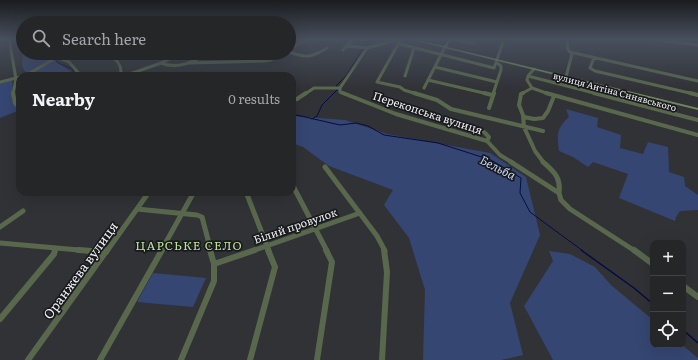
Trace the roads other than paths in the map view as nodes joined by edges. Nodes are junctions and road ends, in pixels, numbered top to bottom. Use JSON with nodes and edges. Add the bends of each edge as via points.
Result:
{"nodes":[{"id":1,"x":11,"y":56,"type":"edge"},
{"id":2,"x":301,"y":56,"type":"edge"},
{"id":3,"x":314,"y":56,"type":"edge"},
{"id":4,"x":361,"y":56,"type":"edge"},
{"id":5,"x":392,"y":56,"type":"edge"},
{"id":6,"x":411,"y":56,"type":"edge"},
{"id":7,"x":440,"y":56,"type":"edge"},
{"id":8,"x":448,"y":56,"type":"edge"},
{"id":9,"x":476,"y":56,"type":"edge"},
{"id":10,"x":500,"y":56,"type":"edge"},
{"id":11,"x":572,"y":56,"type":"edge"},
{"id":12,"x":585,"y":56,"type":"edge"},
{"id":13,"x":594,"y":58,"type":"junction"},
{"id":14,"x":53,"y":60,"type":"edge"},
{"id":15,"x":65,"y":60,"type":"edge"},
{"id":16,"x":118,"y":60,"type":"edge"},
{"id":17,"x":167,"y":60,"type":"edge"},
{"id":18,"x":195,"y":60,"type":"edge"},
{"id":19,"x":271,"y":60,"type":"edge"},
{"id":20,"x":161,"y":62,"type":"junction"},
{"id":21,"x":498,"y":62,"type":"junction"},
{"id":22,"x":187,"y":64,"type":"junction"},
{"id":23,"x":435,"y":67,"type":"junction"},
{"id":24,"x":534,"y":69,"type":"junction"},
{"id":25,"x":32,"y":72,"type":"edge"},
{"id":26,"x":78,"y":72,"type":"edge"},
{"id":27,"x":121,"y":72,"type":"edge"},
{"id":28,"x":135,"y":72,"type":"edge"},
{"id":29,"x":16,"y":73,"type":"edge"},
{"id":30,"x":404,"y":76,"type":"dead end"},
{"id":31,"x":528,"y":76,"type":"junction"},
{"id":32,"x":566,"y":77,"type":"junction"},
{"id":33,"x":16,"y":78,"type":"edge"},
{"id":34,"x":428,"y":80,"type":"junction"},
{"id":35,"x":698,"y":81,"type":"edge"},
{"id":36,"x":0,"y":82,"type":"edge"},
{"id":37,"x":497,"y":82,"type":"junction"},
{"id":38,"x":16,"y":84,"type":"edge"},
{"id":39,"x":424,"y":88,"type":"dead end"},
{"id":40,"x":532,"y":88,"type":"junction"},
{"id":41,"x":338,"y":89,"type":"junction"},
{"id":42,"x":492,"y":95,"type":"junction"},
{"id":43,"x":698,"y":95,"type":"edge"},
{"id":44,"x":554,"y":96,"type":"junction"},
{"id":45,"x":296,"y":99,"type":"edge"},
{"id":46,"x":16,"y":106,"type":"edge"},
{"id":47,"x":489,"y":108,"type":"dead end"},
{"id":48,"x":698,"y":109,"type":"edge"},
{"id":49,"x":524,"y":117,"type":"junction"},
{"id":50,"x":698,"y":120,"type":"edge"},
{"id":51,"x":523,"y":125,"type":"junction"},
{"id":52,"x":543,"y":131,"type":"dead end"},
{"id":53,"x":484,"y":132,"type":"dead end"},
{"id":54,"x":698,"y":135,"type":"edge"},
{"id":55,"x":487,"y":141,"type":"junction"},
{"id":56,"x":325,"y":167,"type":"dead end"},
{"id":57,"x":296,"y":191,"type":"edge"},
{"id":58,"x":559,"y":193,"type":"junction"},
{"id":59,"x":146,"y":196,"type":"edge"},
{"id":60,"x":192,"y":196,"type":"edge"},
{"id":61,"x":248,"y":196,"type":"edge"},
{"id":62,"x":137,"y":209,"type":"junction"},
{"id":63,"x":23,"y":211,"type":"dead end"},
{"id":64,"x":360,"y":213,"type":"junction"},
{"id":65,"x":182,"y":214,"type":"junction"},
{"id":66,"x":0,"y":227,"type":"edge"},
{"id":67,"x":316,"y":228,"type":"junction"},
{"id":68,"x":0,"y":243,"type":"edge"},
{"id":69,"x":268,"y":246,"type":"junction"},
{"id":70,"x":55,"y":248,"type":"junction"},
{"id":71,"x":106,"y":252,"type":"junction"},
{"id":72,"x":650,"y":262,"type":"edge"},
{"id":73,"x":214,"y":264,"type":"junction"},
{"id":74,"x":686,"y":288,"type":"edge"},
{"id":75,"x":698,"y":297,"type":"edge"},
{"id":76,"x":0,"y":319,"type":"edge"},
{"id":77,"x":28,"y":360,"type":"edge"},
{"id":78,"x":100,"y":360,"type":"edge"},
{"id":79,"x":181,"y":360,"type":"edge"},
{"id":80,"x":250,"y":360,"type":"edge"},
{"id":81,"x":317,"y":360,"type":"edge"},
{"id":82,"x":382,"y":360,"type":"edge"}],
"edges":[{"from":1,"to":29,"type":"street"},
{"from":2,"to":3,"type":"street","via":[[306,58]]},
{"from":4,"to":41,"type":"street"},
{"from":5,"to":51,"type":"street","name":"Перекопська вулиця","via":[[377,82],[437,100],[451,109]]},
{"from":6,"to":30,"type":"street"},
{"from":7,"to":23,"type":"street"},
{"from":8,"to":21,"type":"street","via":[[494,68]]},
{"from":9,"to":21,"type":"street","name":"вулиця Антіна Синявського"},
{"from":10,"to":21,"type":"street"},
{"from":11,"to":32,"type":"street"},
{"from":12,"to":13,"type":"street"},
{"from":13,"to":35,"type":"street"},
{"from":13,"to":43,"type":"street","via":[[590,68],[595,71]]},
{"from":14,"to":25,"type":"street"},
{"from":15,"to":26,"type":"street"},
{"from":16,"to":27,"type":"street","via":[[122,64]]},
{"from":17,"to":20,"type":"street"},
{"from":18,"to":22,"type":"street"},
{"from":19,"to":22,"type":"street"},
{"from":20,"to":22,"type":"street","via":[[170,66]]},
{"from":20,"to":28,"type":"street"},
{"from":21,"to":24,"type":"street","name":"вулиця Антіна Синявського"},
{"from":21,"to":37,"type":"street","via":[[502,71]]},
{"from":23,"to":34,"type":"street"},
{"from":23,"to":37,"type":"street"},
{"from":24,"to":31,"type":"street"},
{"from":24,"to":32,"type":"street","name":"вулиця Антіна Синявського"},
{"from":31,"to":40,"type":"street","via":[[527,80]]},
{"from":31,"to":50,"type":"street","name":"вулиця Антіна Синявського"},
{"from":32,"to":48,"type":"street","name":"вулиця Антіна Синявського"},
{"from":33,"to":36,"type":"street"},
{"from":34,"to":39,"type":"street"},
{"from":34,"to":42,"type":"street"},
{"from":37,"to":42,"type":"street"},
{"from":38,"to":46,"type":"street","via":[[13,92]]},
{"from":40,"to":44,"type":"street"},
{"from":40,"to":49,"type":"street","via":[[519,98],[518,106]]},
{"from":41,"to":45,"type":"street","via":[[314,88]]},
{"from":41,"to":55,"type":"street","name":"Перекопська вулиця","via":[[396,114]]},
{"from":42,"to":47,"type":"street"},
{"from":44,"to":49,"type":"street","via":[[543,118]]},
{"from":44,"to":54,"type":"street"},
{"from":49,"to":51,"type":"street"},
{"from":51,"to":52,"type":"street"},
{"from":51,"to":58,"type":"street","via":[[538,157],[556,173],[560,186]]},
{"from":53,"to":55,"type":"street","via":[[489,137]]},
{"from":55,"to":58,"type":"street","via":[[500,155]]},
{"from":56,"to":64,"type":"street"},
{"from":57,"to":67,"type":"street"},
{"from":58,"to":72,"type":"street","via":[[561,200],[570,209]]},
{"from":59,"to":62,"type":"street","name":"Оранжева вулиця"},
{"from":60,"to":65,"type":"street"},
{"from":61,"to":69,"type":"street"},
{"from":62,"to":65,"type":"street"},
{"from":62,"to":71,"type":"street","name":"Оранжева вулиця"},
{"from":63,"to":66,"type":"street"},
{"from":64,"to":67,"type":"street","name":"Білий провулок"},
{"from":64,"to":82,"type":"street","via":[[382,244],[386,256]]},
{"from":65,"to":73,"type":"street","via":[[202,217]]},
{"from":65,"to":78,"type":"street"},
{"from":67,"to":69,"type":"street","name":"Білий провулок"},
{"from":67,"to":81,"type":"street","via":[[332,262]]},
{"from":68,"to":70,"type":"street"},
{"from":69,"to":73,"type":"street","name":"Білий провулок"},
{"from":69,"to":80,"type":"street","via":[[275,267]]},
{"from":70,"to":71,"type":"street"},
{"from":70,"to":76,"type":"street","via":[[54,254]]},
{"from":71,"to":77,"type":"street","name":"Оранжева вулиця"},
{"from":73,"to":79,"type":"street","via":[[214,281]]},
{"from":74,"to":75,"type":"street"}]}
